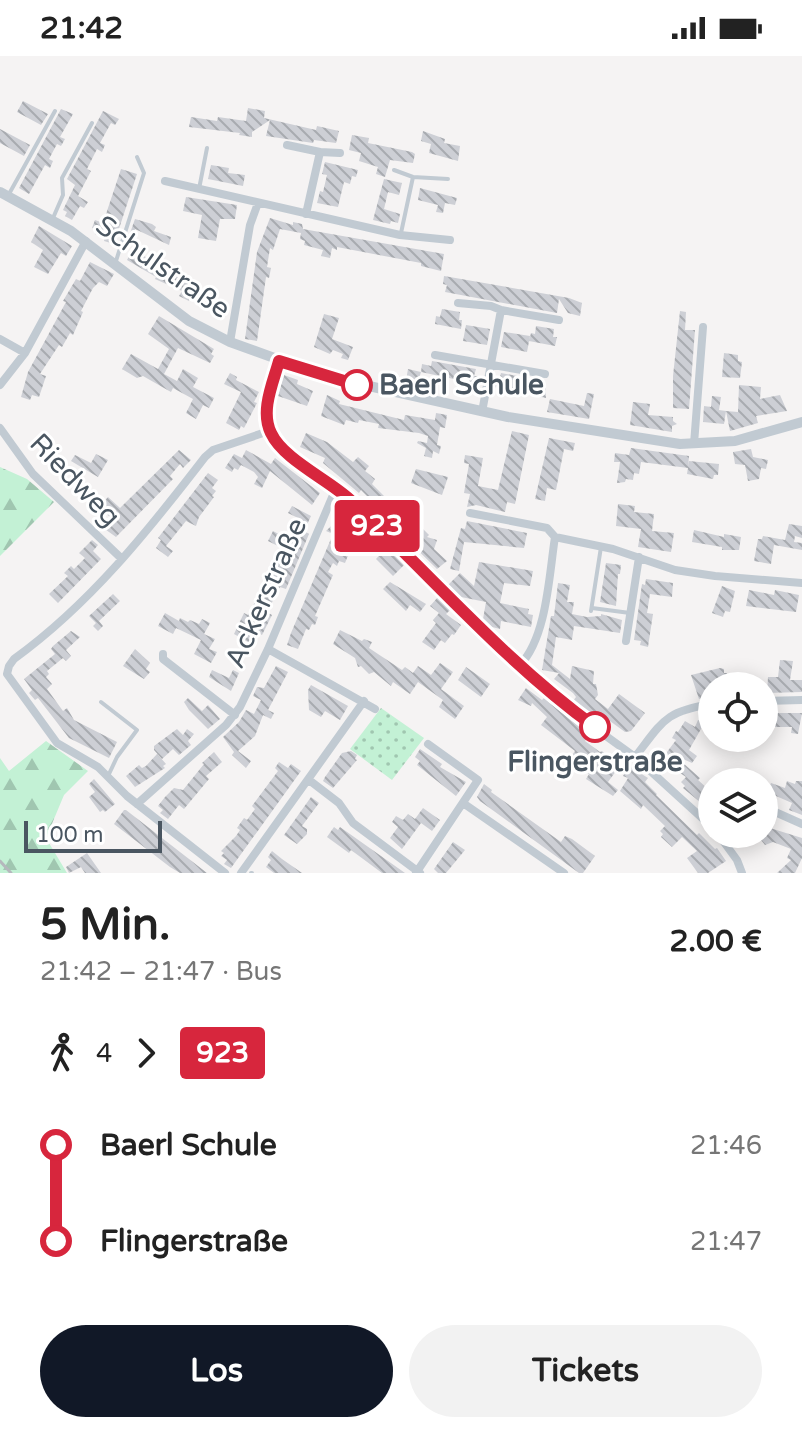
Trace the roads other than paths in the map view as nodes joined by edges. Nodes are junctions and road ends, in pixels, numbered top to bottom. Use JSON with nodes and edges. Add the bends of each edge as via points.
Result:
{"nodes":[{"id":1,"x":55,"y":111,"type":"dead end"},
{"id":2,"x":92,"y":123,"type":"dead end"},
{"id":3,"x":287,"y":145,"type":"dead end"},
{"id":4,"x":207,"y":148,"type":"dead end"},
{"id":5,"x":320,"y":152,"type":"junction"},
{"id":6,"x":340,"y":153,"type":"dead end"},
{"id":7,"x":137,"y":157,"type":"dead end"},
{"id":8,"x":394,"y":170,"type":"dead end"},
{"id":9,"x":413,"y":177,"type":"junction"},
{"id":10,"x":448,"y":179,"type":"dead end"},
{"id":11,"x":165,"y":181,"type":"dead end"},
{"id":12,"x":199,"y":189,"type":"junction"},
{"id":13,"x":4,"y":194,"type":"edge"},
{"id":14,"x":258,"y":203,"type":"junction"},
{"id":15,"x":306,"y":214,"type":"junction"},
{"id":16,"x":52,"y":220,"type":"junction"},
{"id":17,"x":400,"y":235,"type":"junction"},
{"id":18,"x":450,"y":240,"type":"dead end"},
{"id":19,"x":86,"y":241,"type":"junction"},
{"id":20,"x":115,"y":263,"type":"junction"},
{"id":21,"x":458,"y":303,"type":"dead end"},
{"id":22,"x":501,"y":310,"type":"junction"},
{"id":23,"x":559,"y":320,"type":"dead end"},
{"id":24,"x":703,"y":327,"type":"dead end"},
{"id":25,"x":0,"y":339,"type":"edge"},
{"id":26,"x":230,"y":342,"type":"junction"},
{"id":27,"x":25,"y":353,"type":"junction"},
{"id":28,"x":435,"y":355,"type":"dead end"},
{"id":29,"x":279,"y":361,"type":"junction"},
{"id":30,"x":489,"y":366,"type":"junction"},
{"id":31,"x":545,"y":374,"type":"dead end"},
{"id":32,"x":0,"y":385,"type":"edge"},
{"id":33,"x":482,"y":412,"type":"junction"},
{"id":34,"x":802,"y":422,"type":"edge"},
{"id":35,"x":0,"y":428,"type":"edge"},
{"id":36,"x":269,"y":431,"type":"junction"},
{"id":37,"x":694,"y":444,"type":"junction"},
{"id":38,"x":336,"y":488,"type":"junction"},
{"id":39,"x":470,"y":513,"type":"dead end"},
{"id":40,"x":555,"y":537,"type":"junction"},
{"id":41,"x":601,"y":546,"type":"junction"},
{"id":42,"x":639,"y":557,"type":"junction"},
{"id":43,"x":122,"y":559,"type":"junction"},
{"id":44,"x":802,"y":583,"type":"edge"},
{"id":45,"x":630,"y":613,"type":"junction"},
{"id":46,"x":626,"y":641,"type":"dead end"},
{"id":47,"x":268,"y":649,"type":"junction"},
{"id":48,"x":163,"y":654,"type":"dead end"},
{"id":49,"x":520,"y":665,"type":"junction"},
{"id":50,"x":802,"y":700,"type":"edge"},
{"id":51,"x":364,"y":701,"type":"junction"},
{"id":52,"x":778,"y":701,"type":"edge"},
{"id":53,"x":101,"y":702,"type":"dead end"},
{"id":54,"x":698,"y":706,"type":"edge"},
{"id":55,"x":375,"y":709,"type":"dead end"},
{"id":56,"x":235,"y":715,"type":"junction"},
{"id":57,"x":428,"y":744,"type":"dead end"},
{"id":58,"x":635,"y":757,"type":"junction"},
{"id":59,"x":108,"y":776,"type":"junction"},
{"id":60,"x":309,"y":780,"type":"junction"},
{"id":61,"x":463,"y":803,"type":"junction"},
{"id":62,"x":137,"y":804,"type":"junction"},
{"id":63,"x":778,"y":813,"type":"edge"},
{"id":64,"x":698,"y":814,"type":"edge"},
{"id":65,"x":802,"y":824,"type":"edge"},
{"id":66,"x":730,"y":848,"type":"edge"},
{"id":67,"x":248,"y":872,"type":"edge"},
{"id":68,"x":418,"y":872,"type":"edge"},
{"id":69,"x":225,"y":873,"type":"edge"},
{"id":70,"x":564,"y":873,"type":"edge"},
{"id":71,"x":742,"y":873,"type":"edge"}],
"edges":[{"from":1,"to":13,"type":"lane","name":"Schulstraße"},
{"from":2,"to":16,"type":"lane","via":[[62,178],[63,195]]},
{"from":3,"to":5,"type":"street"},
{"from":4,"to":12,"type":"lane"},
{"from":5,"to":6,"type":"street"},
{"from":5,"to":15,"type":"street"},
{"from":7,"to":20,"type":"lane","via":[[144,173]]},
{"from":8,"to":9,"type":"lane"},
{"from":9,"to":10,"type":"lane"},
{"from":9,"to":17,"type":"lane"},
{"from":11,"to":12,"type":"street"},
{"from":12,"to":14,"type":"street"},
{"from":13,"to":16,"type":"street","name":"Schulstraße"},
{"from":14,"to":15,"type":"street"},
{"from":14,"to":26,"type":"street"},
{"from":15,"to":17,"type":"street"},
{"from":16,"to":19,"type":"street","name":"Schulstraße"},
{"from":17,"to":18,"type":"street"},
{"from":19,"to":20,"type":"street","name":"Schulstraße"},
{"from":19,"to":27,"type":"street"},
{"from":20,"to":26,"type":"street","name":"Schulstraße","via":[[189,321]]},
{"from":21,"to":22,"type":"street"},
{"from":22,"to":23,"type":"street"},
{"from":22,"to":30,"type":"street"},
{"from":24,"to":37,"type":"street"},
{"from":25,"to":27,"type":"street"},
{"from":26,"to":29,"type":"street","name":"Schulstraße"},
{"from":27,"to":32,"type":"street"},
{"from":28,"to":30,"type":"street"},
{"from":29,"to":33,"type":"street","name":"Schulstraße"},
{"from":29,"to":36,"type":"street","via":[[269,399]]},
{"from":30,"to":31,"type":"street"},
{"from":30,"to":33,"type":"street"},
{"from":33,"to":37,"type":"street","name":"Schulstraße"},
{"from":34,"to":37,"type":"street","name":"Schulstraße","via":[[735,441]]},
{"from":35,"to":43,"type":"street","name":"Riedweg","via":[[33,474]]},
{"from":36,"to":38,"type":"street","via":[[288,453]]},
{"from":36,"to":43,"type":"street","via":[[213,450]]},
{"from":38,"to":47,"type":"street","name":"Ackerstraße"},
{"from":38,"to":49,"type":"street"},
{"from":39,"to":40,"type":"street","via":[[547,528]]},
{"from":40,"to":41,"type":"street"},
{"from":40,"to":49,"type":"street","via":[[539,630]]},
{"from":41,"to":42,"type":"street"},
{"from":41,"to":45,"type":"lane","via":[[591,609]]},
{"from":42,"to":44,"type":"street","via":[[688,572]]},
{"from":42,"to":45,"type":"street"},
{"from":43,"to":59,"type":"street","via":[[82,603],[14,659],[7,674],[57,743]]},
{"from":45,"to":46,"type":"street"},
{"from":47,"to":51,"type":"street"},
{"from":47,"to":56,"type":"street","name":"Ackerstraße"},
{"from":48,"to":56,"type":"street","name":"Ackerstraße"},
{"from":49,"to":58,"type":"street","via":[[559,702]]},
{"from":50,"to":52,"type":"street"},
{"from":51,"to":55,"type":"street"},
{"from":51,"to":60,"type":"street"},
{"from":53,"to":59,"type":"lane","via":[[137,730]]},
{"from":54,"to":58,"type":"street","via":[[664,719]]},
{"from":56,"to":62,"type":"street","name":"Ackerstraße"},
{"from":57,"to":61,"type":"street","via":[[478,780]]},
{"from":58,"to":64,"type":"street"},
{"from":59,"to":62,"type":"street"},
{"from":60,"to":67,"type":"street"},
{"from":60,"to":68,"type":"street","via":[[339,803],[353,823]]},
{"from":61,"to":68,"type":"street"},
{"from":61,"to":70,"type":"street"},
{"from":62,"to":69,"type":"street"},
{"from":63,"to":65,"type":"street"},
{"from":66,"to":71,"type":"street"}]}
